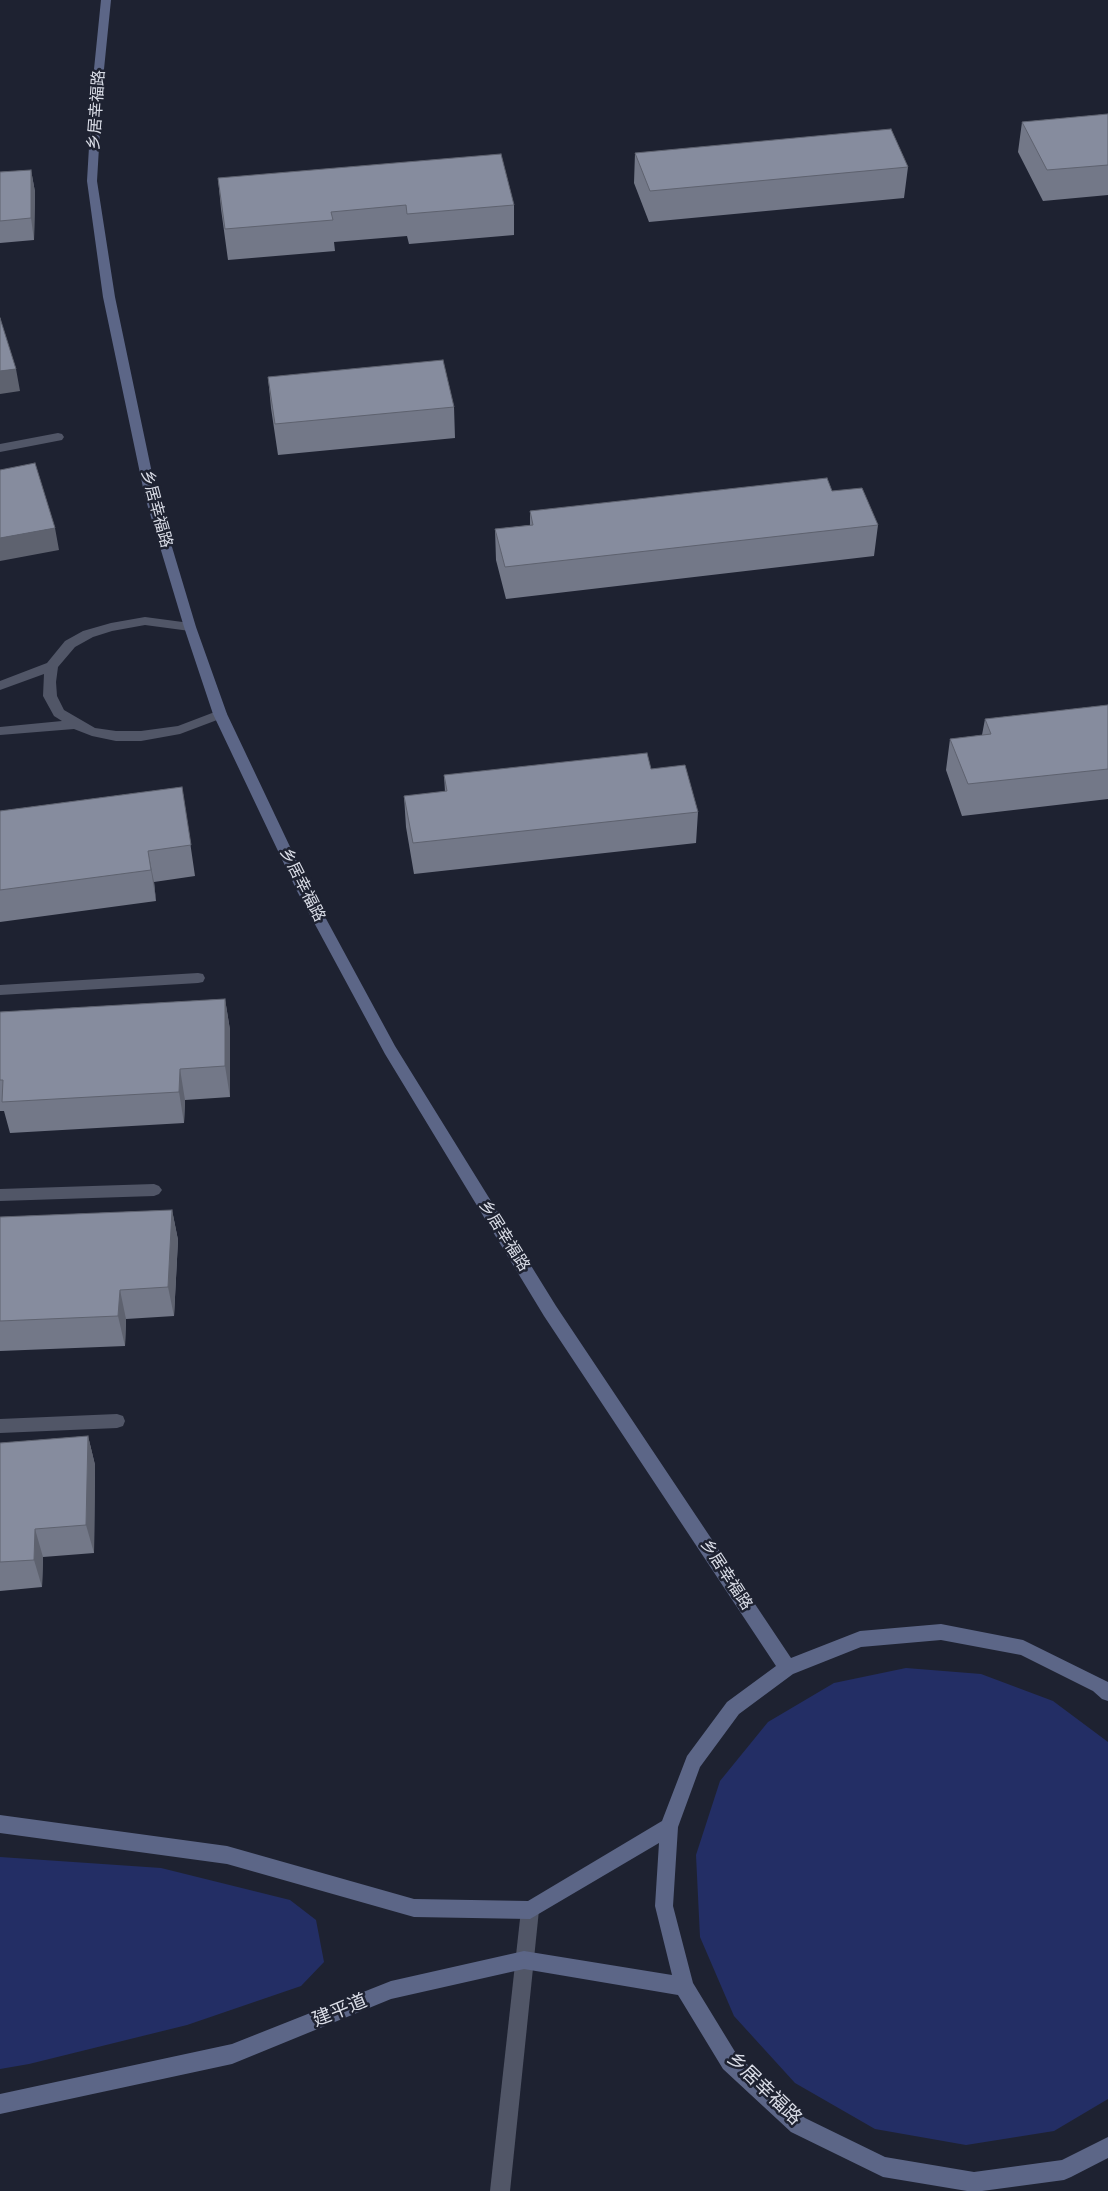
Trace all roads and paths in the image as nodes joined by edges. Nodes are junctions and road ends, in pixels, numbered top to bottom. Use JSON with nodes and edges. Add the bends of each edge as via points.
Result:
{"nodes":[{"id":1,"x":106,"y":0,"type":"edge"},
{"id":2,"x":58,"y":437,"type":"dead end"},
{"id":3,"x":0,"y":448,"type":"edge"},
{"id":4,"x":190,"y":627,"type":"junction"},
{"id":5,"x":52,"y":666,"type":"junction"},
{"id":6,"x":0,"y":686,"type":"edge"},
{"id":7,"x":220,"y":714,"type":"junction"},
{"id":8,"x":76,"y":724,"type":"junction"},
{"id":9,"x":0,"y":731,"type":"edge"},
{"id":10,"x":198,"y":978,"type":"dead end"},
{"id":11,"x":0,"y":990,"type":"edge"},
{"id":12,"x":154,"y":1190,"type":"dead end"},
{"id":13,"x":0,"y":1195,"type":"edge"},
{"id":14,"x":117,"y":1421,"type":"dead end"},
{"id":15,"x":0,"y":1426,"type":"edge"},
{"id":16,"x":787,"y":1668,"type":"junction"},
{"id":17,"x":1108,"y":1693,"type":"edge"},
{"id":18,"x":0,"y":1824,"type":"edge"},
{"id":19,"x":669,"y":1827,"type":"junction"},
{"id":20,"x":530,"y":1910,"type":"junction"},
{"id":21,"x":524,"y":1960,"type":"junction"},
{"id":22,"x":684,"y":1987,"type":"junction"},
{"id":23,"x":0,"y":2104,"type":"edge"},
{"id":24,"x":1108,"y":2148,"type":"edge"},
{"id":25,"x":500,"y":2191,"type":"edge"}],
"edges":[{"from":1,"to":4,"type":"street","name":"乡居幸福路","via":[[92,181],[109,297],[151,498]]},
{"from":2,"to":3,"type":"street"},
{"from":4,"to":5,"type":"street","via":[[145,621],[110,627],[70,644]]},
{"from":4,"to":7,"type":"street","name":"乡居幸福路"},
{"from":5,"to":6,"type":"street"},
{"from":5,"to":8,"type":"street","via":[[50,696],[59,713]]},
{"from":7,"to":8,"type":"street","via":[[180,730],[141,736],[92,732]]},
{"from":7,"to":16,"type":"street","name":"乡居幸福路","via":[[304,891],[390,1050],[550,1311]]},
{"from":8,"to":9,"type":"street"},
{"from":10,"to":11,"type":"street"},
{"from":12,"to":13,"type":"street"},
{"from":14,"to":15,"type":"street"},
{"from":16,"to":17,"type":"street","name":"乡居幸福路","via":[[860,1639],[941,1632],[1023,1648],[1099,1685]]},
{"from":16,"to":19,"type":"street","name":"乡居幸福路","via":[[733,1708],[693,1762]]},
{"from":18,"to":20,"type":"street","via":[[227,1855],[414,1908]]},
{"from":19,"to":20,"type":"street"},
{"from":19,"to":22,"type":"street","name":"乡居幸福路","via":[[664,1906]]},
{"from":20,"to":21,"type":"street"},
{"from":21,"to":22,"type":"street","name":"建平道"},
{"from":21,"to":23,"type":"street","name":"建平道","via":[[391,1990],[232,2054]]},
{"from":21,"to":25,"type":"street"},
{"from":22,"to":24,"type":"street","name":"乡居幸福路","via":[[730,2062],[798,2125],[883,2167],[974,2182],[1064,2170]]}]}
